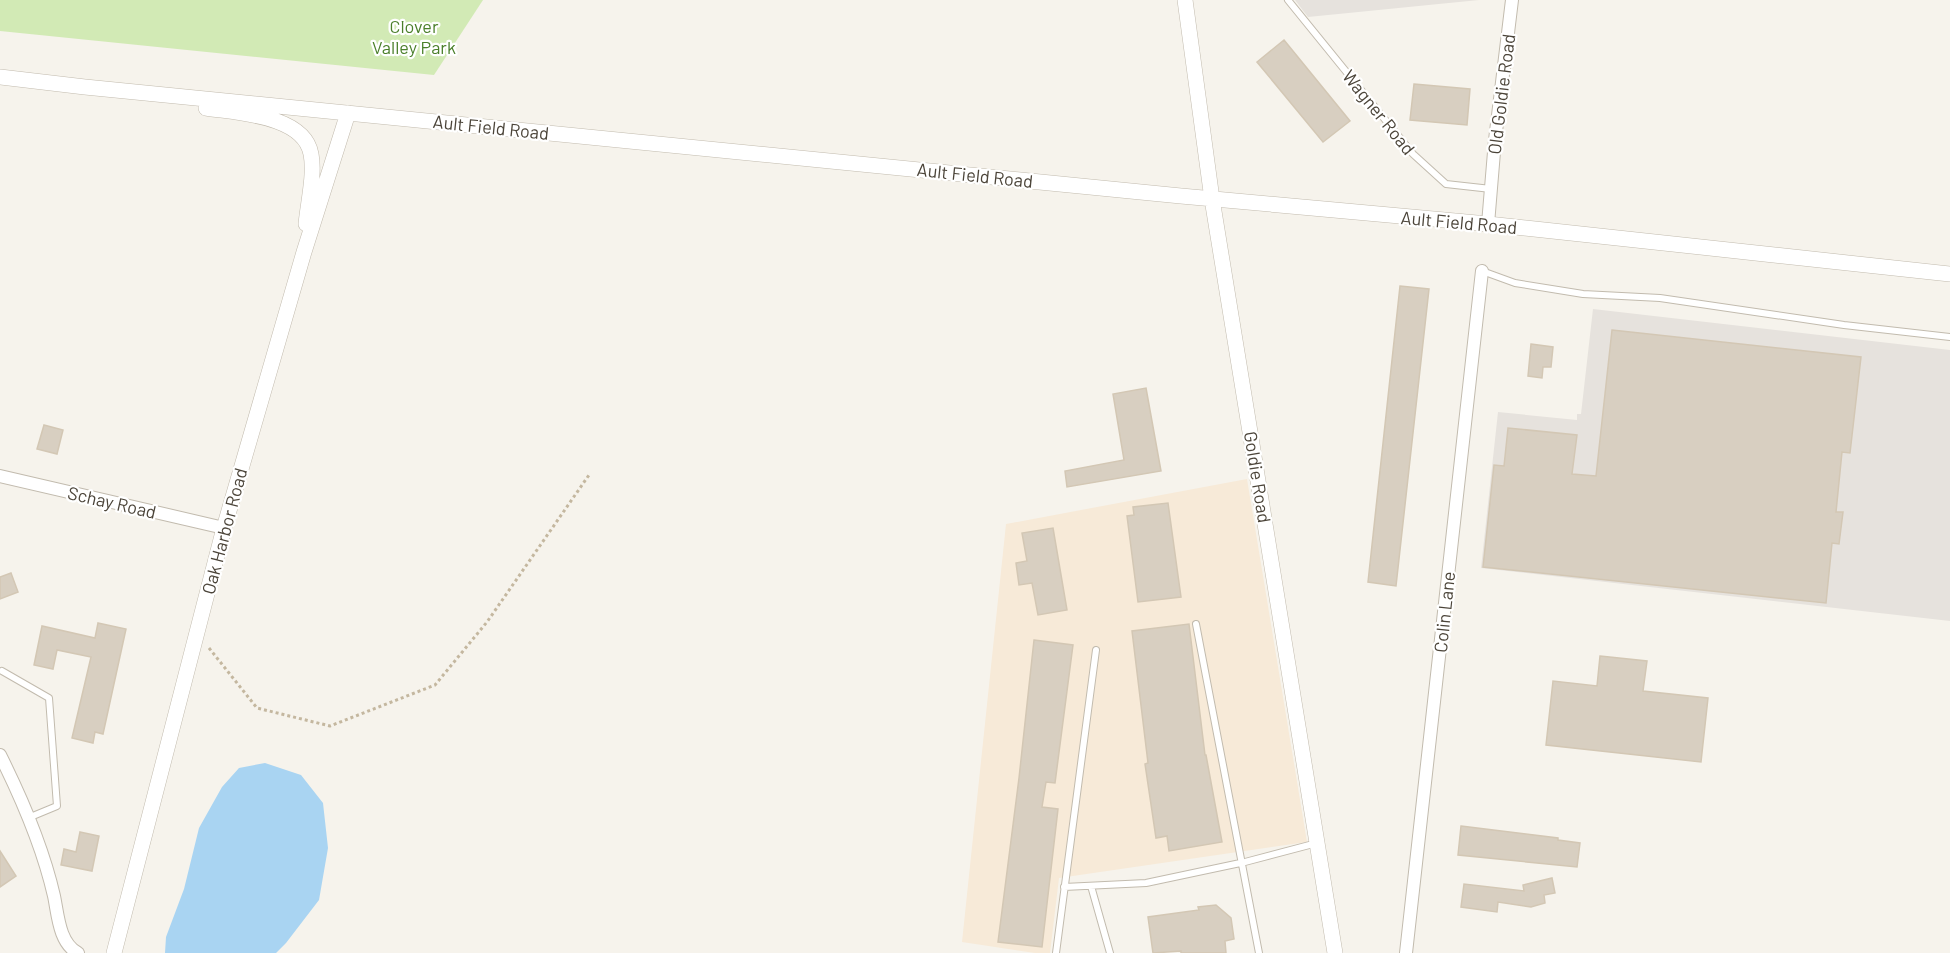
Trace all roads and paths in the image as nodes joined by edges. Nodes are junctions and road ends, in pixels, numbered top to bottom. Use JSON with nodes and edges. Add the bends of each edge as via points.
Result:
{"nodes":[{"id":1,"x":1185,"y":0,"type":"edge"},
{"id":2,"x":1288,"y":0,"type":"edge"},
{"id":3,"x":1512,"y":0,"type":"edge"},
{"id":4,"x":0,"y":77,"type":"edge"},
{"id":5,"x":85,"y":87,"type":"junction"},
{"id":6,"x":348,"y":113,"type":"junction"},
{"id":7,"x":1491,"y":189,"type":"junction"},
{"id":8,"x":1212,"y":199,"type":"junction"},
{"id":9,"x":1488,"y":224,"type":"junction"},
{"id":10,"x":304,"y":252,"type":"junction"},
{"id":11,"x":1482,"y":271,"type":"joint"},
{"id":12,"x":1950,"y":274,"type":"edge"},
{"id":13,"x":1950,"y":337,"type":"edge"},
{"id":14,"x":589,"y":475,"type":"dead end"},
{"id":15,"x":0,"y":476,"type":"edge"},
{"id":16,"x":224,"y":528,"type":"junction"},
{"id":17,"x":1196,"y":624,"type":"dead end"},
{"id":18,"x":196,"y":633,"type":"junction"},
{"id":19,"x":1096,"y":650,"type":"dead end"},
{"id":20,"x":2,"y":671,"type":"dead end"},
{"id":21,"x":0,"y":754,"type":"edge"},
{"id":22,"x":28,"y":818,"type":"junction"},
{"id":23,"x":1317,"y":842,"type":"junction"},
{"id":24,"x":1242,"y":862,"type":"junction"},
{"id":25,"x":1091,"y":886,"type":"junction"},
{"id":26,"x":1064,"y":887,"type":"junction"},
{"id":27,"x":78,"y":953,"type":"edge"},
{"id":28,"x":114,"y":953,"type":"edge"},
{"id":29,"x":1056,"y":953,"type":"edge"},
{"id":30,"x":1110,"y":953,"type":"edge"},
{"id":31,"x":1259,"y":953,"type":"edge"},
{"id":32,"x":1335,"y":953,"type":"edge"},
{"id":33,"x":1406,"y":953,"type":"edge"}],
"edges":[{"from":1,"to":8,"type":"street","name":"Goldie Road"},
{"from":2,"to":7,"type":"lane","name":"Wagner Road","via":[[1413,154],[1446,184]]},
{"from":3,"to":7,"type":"street","name":"Old Goldie Road"},
{"from":4,"to":5,"type":"street","name":"Ault Field Road"},
{"from":5,"to":6,"type":"street","name":"Ault Field Road"},
{"from":5,"to":10,"type":"street","via":[[271,119],[297,131],[311,152]]},
{"from":6,"to":8,"type":"street","name":"Ault Field Road"},
{"from":6,"to":10,"type":"street","name":"Oak Harbor Road"},
{"from":7,"to":9,"type":"street"},
{"from":8,"to":9,"type":"street","name":"Ault Field Road"},
{"from":8,"to":23,"type":"street","name":"Goldie Road"},
{"from":9,"to":12,"type":"street","name":"Ault Field Road"},
{"from":10,"to":16,"type":"street","name":"Oak Harbor Road"},
{"from":11,"to":13,"type":"lane","via":[[1515,283],[1583,294],[1660,298]]},
{"from":11,"to":33,"type":"street","name":"Colin Lane"},
{"from":14,"to":18,"type":"path","via":[[486,622],[435,685],[330,726],[257,708]]},
{"from":15,"to":16,"type":"street","name":"Schay Road"},
{"from":16,"to":18,"type":"street","name":"Oak Harbor Road"},
{"from":17,"to":24,"type":"lane"},
{"from":18,"to":28,"type":"street","name":"Oak Harbor Road"},
{"from":19,"to":26,"type":"lane"},
{"from":20,"to":22,"type":"lane","via":[[49,698],[57,806]]},
{"from":21,"to":22,"type":"street"},
{"from":22,"to":27,"type":"street","via":[[51,883],[62,936]]},
{"from":23,"to":24,"type":"lane"},
{"from":23,"to":32,"type":"street","name":"Goldie Road"},
{"from":24,"to":25,"type":"lane","via":[[1146,882]]},
{"from":24,"to":31,"type":"lane"},
{"from":25,"to":26,"type":"lane"},
{"from":25,"to":30,"type":"lane"},
{"from":26,"to":29,"type":"lane"}]}
